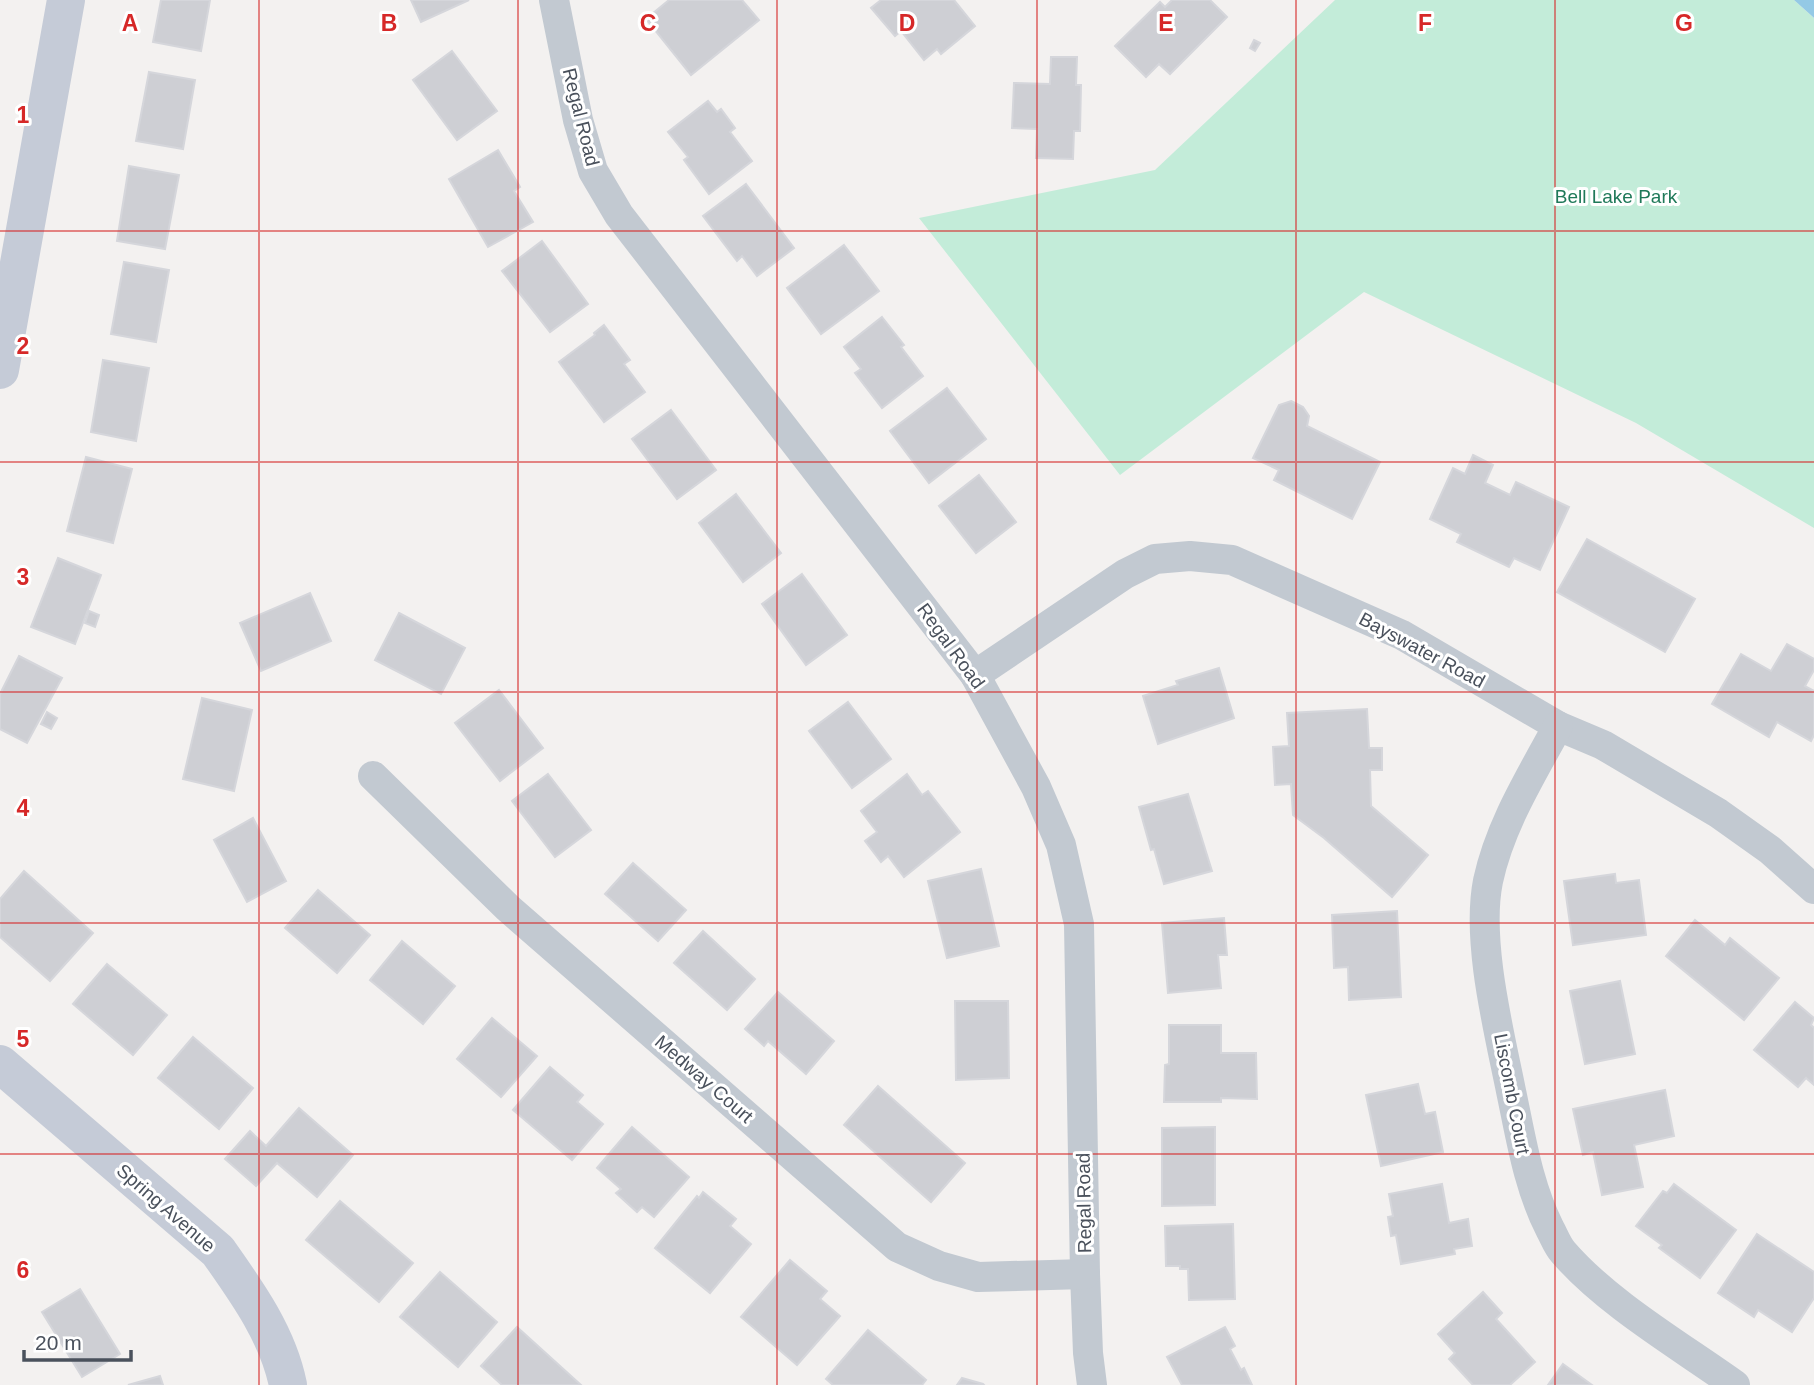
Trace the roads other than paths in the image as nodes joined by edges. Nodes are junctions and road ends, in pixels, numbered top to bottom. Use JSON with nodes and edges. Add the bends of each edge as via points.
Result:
{"nodes":[{"id":1,"x":66,"y":0,"type":"edge"},
{"id":2,"x":554,"y":0,"type":"edge"},
{"id":3,"x":5,"y":311,"type":"edge"},
{"id":4,"x":0,"y":370,"type":"edge"},
{"id":5,"x":975,"y":675,"type":"junction"},
{"id":6,"x":1558,"y":726,"type":"junction"},
{"id":7,"x":373,"y":776,"type":"dead end"},
{"id":8,"x":1814,"y":888,"type":"edge"},
{"id":9,"x":0,"y":1064,"type":"edge"},
{"id":10,"x":1085,"y":1274,"type":"junction"},
{"id":11,"x":288,"y":1385,"type":"edge"},
{"id":12,"x":1092,"y":1385,"type":"edge"},
{"id":13,"x":1735,"y":1385,"type":"edge"}],
"edges":[{"from":1,"to":3,"type":"street"},
{"from":2,"to":5,"type":"street","name":"Regal Road","via":[[593,171],[619,215]]},
{"from":3,"to":4,"type":"street"},
{"from":5,"to":6,"type":"street","name":"Bayswater Road","via":[[1125,574],[1155,559],[1190,556],[1233,560],[1402,635]]},
{"from":5,"to":10,"type":"street","name":"Regal Road","via":[[1036,787],[1061,845],[1079,923]]},
{"from":6,"to":8,"type":"street","name":"Bayswater Road","via":[[1603,745],[1718,813]]},
{"from":6,"to":13,"type":"street","name":"Liscomb Court","via":[[1511,812],[1496,850],[1485,921],[1491,983],[1530,1180],[1561,1250],[1623,1306]]},
{"from":7,"to":10,"type":"street","name":"Medway Court","via":[[508,908],[897,1247],[978,1277]]},
{"from":9,"to":11,"type":"street","name":"Spring Avenue","via":[[218,1251],[265,1322]]},
{"from":10,"to":12,"type":"street","name":"Regal Road"}]}
